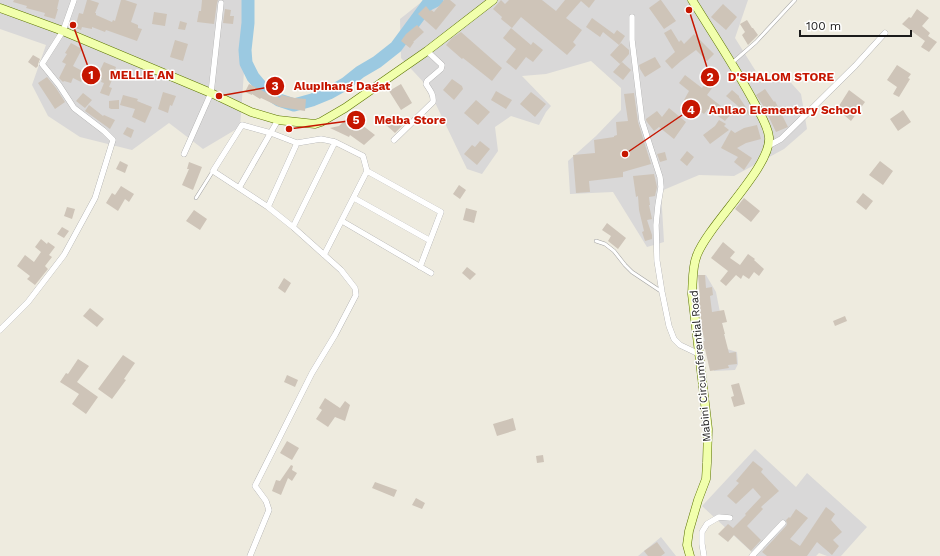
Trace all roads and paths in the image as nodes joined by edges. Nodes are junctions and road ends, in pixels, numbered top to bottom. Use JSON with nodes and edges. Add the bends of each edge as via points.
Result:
{"nodes":[{"id":1,"x":74,"y":0,"type":"edge"},
{"id":2,"x":493,"y":0,"type":"edge"},
{"id":3,"x":692,"y":0,"type":"edge"},
{"id":4,"x":795,"y":0,"type":"edge"},
{"id":5,"x":221,"y":3,"type":"dead end"},
{"id":6,"x":0,"y":8,"type":"edge"},
{"id":7,"x":632,"y":17,"type":"dead end"},
{"id":8,"x":63,"y":31,"type":"junction"},
{"id":9,"x":885,"y":33,"type":"dead end"},
{"id":10,"x":427,"y":51,"type":"junction"},
{"id":11,"x":731,"y":64,"type":"junction"},
{"id":12,"x":211,"y":93,"type":"junction"},
{"id":13,"x":278,"y":120,"type":"junction"},
{"id":14,"x":270,"y":134,"type":"junction"},
{"id":15,"x":394,"y":140,"type":"dead end"},
{"id":16,"x":335,"y":142,"type":"junction"},
{"id":17,"x":297,"y":143,"type":"junction"},
{"id":18,"x":768,"y":146,"type":"junction"},
{"id":19,"x":184,"y":154,"type":"dead end"},
{"id":20,"x":213,"y":171,"type":"junction"},
{"id":21,"x":367,"y":172,"type":"junction"},
{"id":22,"x":239,"y":188,"type":"junction"},
{"id":23,"x":196,"y":198,"type":"dead end"},
{"id":24,"x":354,"y":198,"type":"junction"},
{"id":25,"x":268,"y":207,"type":"junction"},
{"id":26,"x":342,"y":221,"type":"junction"},
{"id":27,"x":293,"y":227,"type":"junction"},
{"id":28,"x":429,"y":240,"type":"junction"},
{"id":29,"x":596,"y":241,"type":"dead end"},
{"id":30,"x":324,"y":255,"type":"junction"},
{"id":31,"x":420,"y":267,"type":"junction"},
{"id":32,"x":431,"y":273,"type":"dead end"},
{"id":33,"x":662,"y":292,"type":"junction"},
{"id":34,"x":0,"y":330,"type":"edge"},
{"id":35,"x":699,"y":354,"type":"junction"},
{"id":36,"x":730,"y":518,"type":"dead end"},
{"id":37,"x":782,"y":523,"type":"dead end"},
{"id":38,"x":250,"y":556,"type":"edge"},
{"id":39,"x":690,"y":556,"type":"edge"},
{"id":40,"x":704,"y":556,"type":"edge"},
{"id":41,"x":752,"y":556,"type":"edge"}],
"edges":[{"from":1,"to":8,"type":"street"},
{"from":2,"to":10,"type":"main road"},
{"from":3,"to":11,"type":"main road"},
{"from":4,"to":11,"type":"lane","via":[[756,42]]},
{"from":5,"to":12,"type":"street"},
{"from":6,"to":8,"type":"main road"},
{"from":7,"to":33,"type":"street","via":[[632,40],[642,120],[660,177],[656,225]]},
{"from":8,"to":12,"type":"main road"},
{"from":8,"to":34,"type":"street","via":[[42,64],[74,108],[113,140],[95,198],[64,254],[28,302]]},
{"from":9,"to":18,"type":"street","via":[[781,139]]},
{"from":10,"to":13,"type":"main road","via":[[345,108],[320,122],[315,124]]},
{"from":10,"to":15,"type":"street","via":[[442,65],[426,84],[433,94],[433,102]]},
{"from":11,"to":18,"type":"main road","via":[[764,121],[769,138]]},
{"from":12,"to":13,"type":"main road","via":[[251,112]]},
{"from":12,"to":19,"type":"street"},
{"from":13,"to":14,"type":"street"},
{"from":14,"to":17,"type":"street"},
{"from":14,"to":20,"type":"street","via":[[242,125]]},
{"from":14,"to":22,"type":"street"},
{"from":16,"to":17,"type":"street","via":[[321,139]]},
{"from":16,"to":21,"type":"street","via":[[363,156]]},
{"from":16,"to":27,"type":"street"},
{"from":17,"to":25,"type":"street"},
{"from":18,"to":35,"type":"main road","name":"Mabini Circumferential Road","via":[[755,172],[708,235],[697,255],[692,294]]},
{"from":20,"to":22,"type":"street"},
{"from":20,"to":23,"type":"lane"},
{"from":21,"to":24,"type":"street"},
{"from":21,"to":28,"type":"street","via":[[440,212]]},
{"from":22,"to":25,"type":"street"},
{"from":24,"to":26,"type":"street"},
{"from":24,"to":28,"type":"street"},
{"from":25,"to":27,"type":"street"},
{"from":26,"to":30,"type":"street"},
{"from":26,"to":31,"type":"street"},
{"from":27,"to":30,"type":"street"},
{"from":28,"to":31,"type":"street"},
{"from":29,"to":33,"type":"lane","via":[[605,244],[632,272]]},
{"from":30,"to":38,"type":"street","via":[[341,270],[355,288],[356,295],[312,373],[255,486],[269,510]]},
{"from":31,"to":32,"type":"street"},
{"from":33,"to":35,"type":"street","via":[[674,339],[680,345]]},
{"from":35,"to":39,"type":"main road","name":"Mabini Circumferential Road","via":[[708,429],[707,463],[706,479],[689,531],[687,545]]},
{"from":36,"to":40,"type":"street","via":[[719,517],[706,524],[702,532]]},
{"from":37,"to":41,"type":"street"}]}
